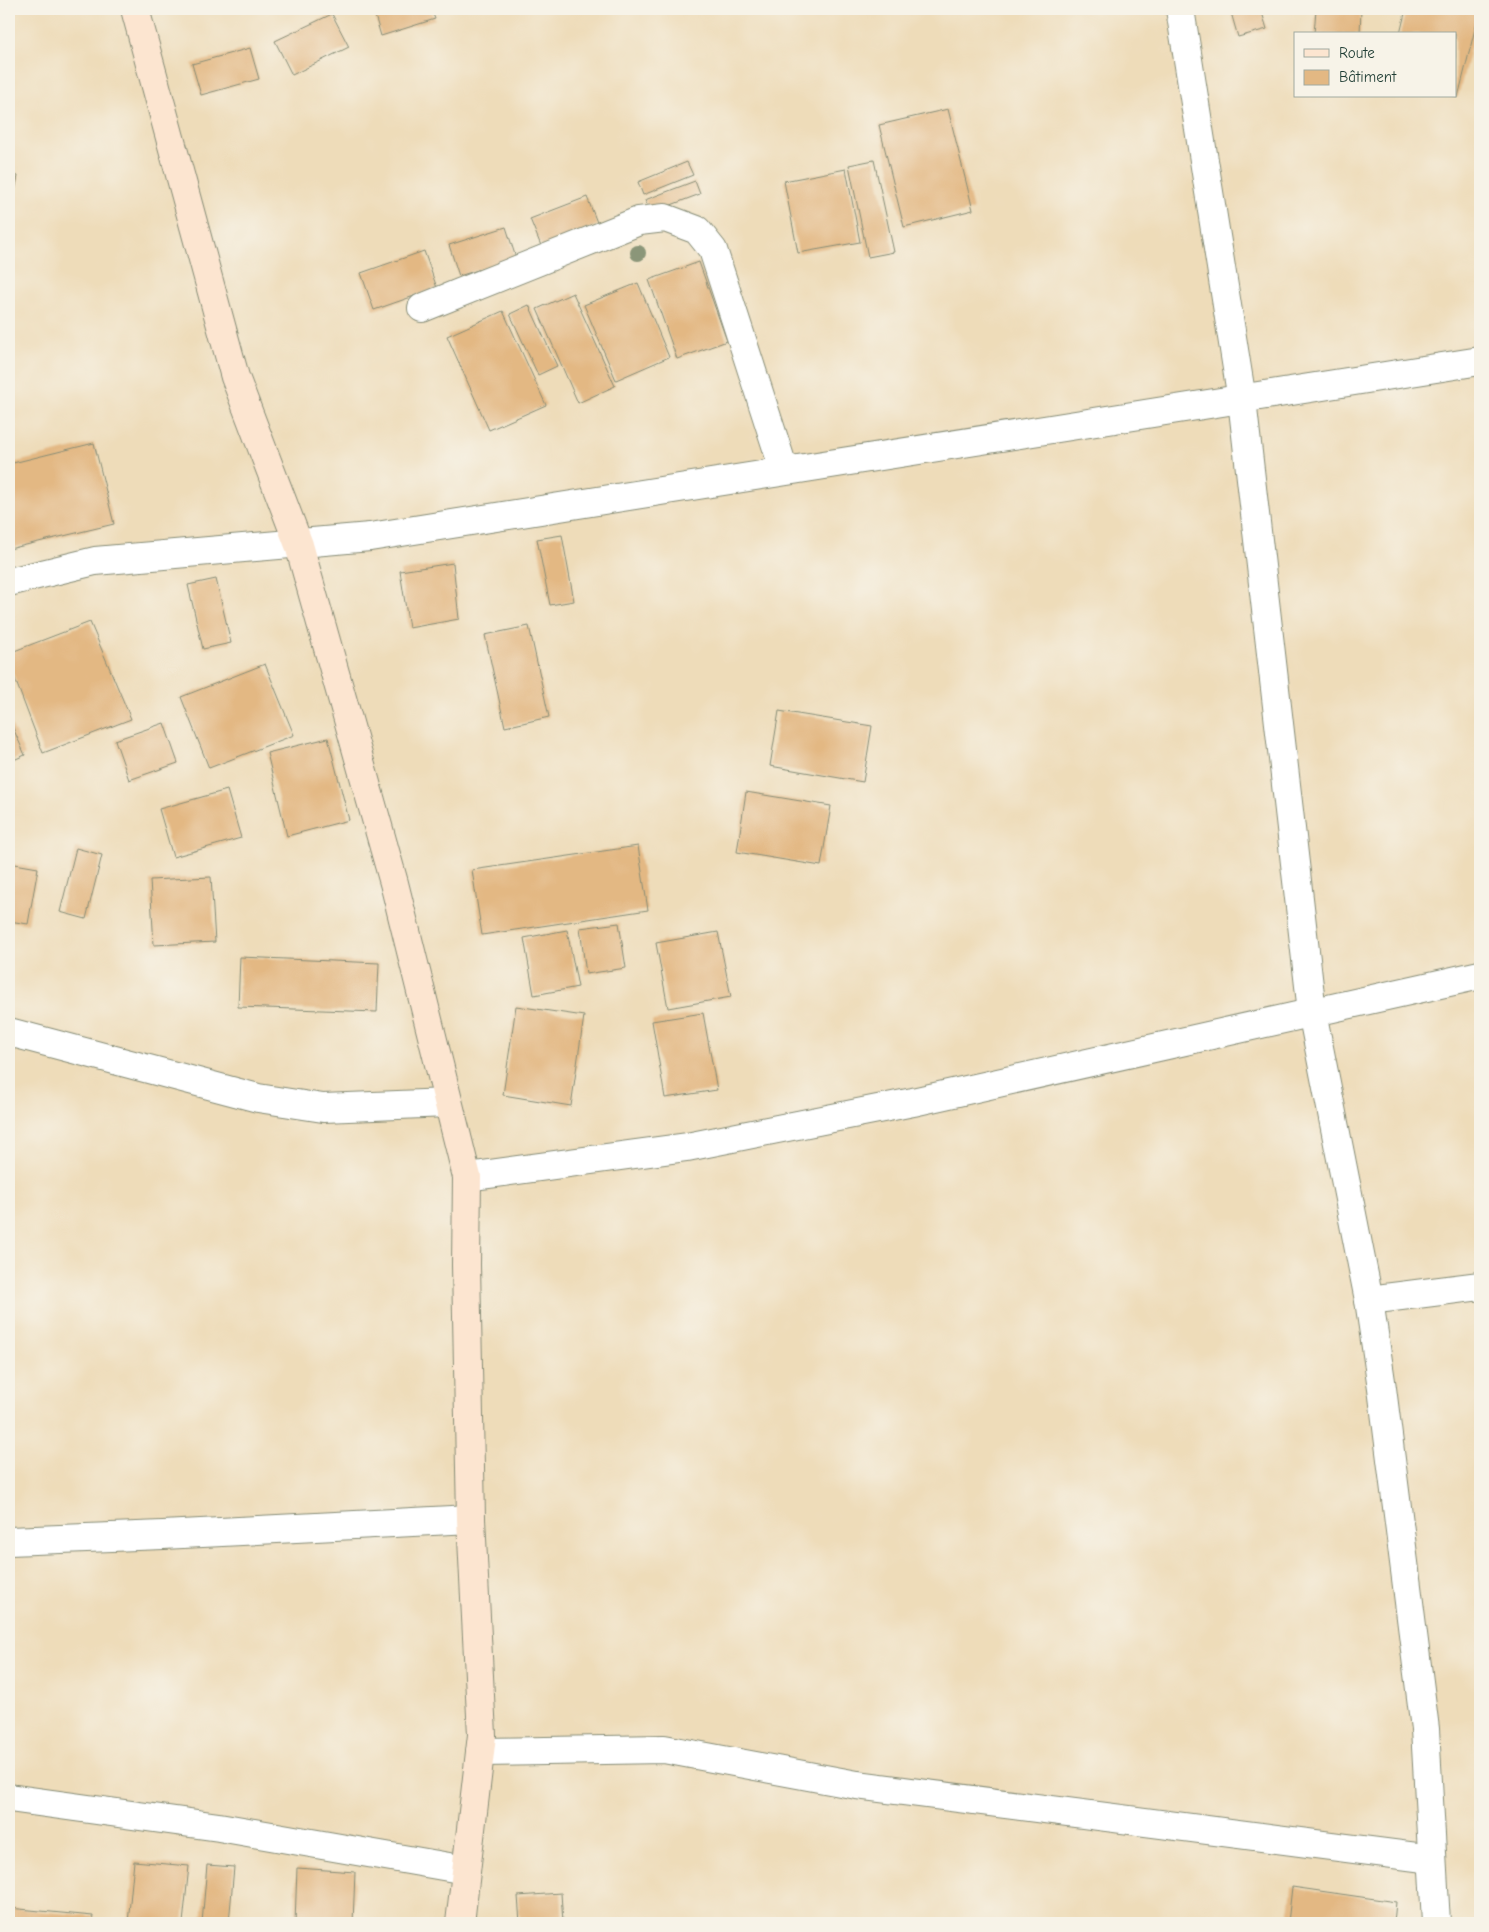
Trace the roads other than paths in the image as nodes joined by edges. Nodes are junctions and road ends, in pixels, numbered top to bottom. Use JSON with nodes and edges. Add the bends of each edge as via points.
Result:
{"nodes":[{"id":1,"x":135,"y":9,"type":"edge"},
{"id":2,"x":1180,"y":9,"type":"edge"},
{"id":3,"x":422,"y":308,"type":"dead end"},
{"id":4,"x":1480,"y":362,"type":"edge"},
{"id":5,"x":1242,"y":400,"type":"junction"},
{"id":6,"x":784,"y":470,"type":"junction"},
{"id":7,"x":299,"y":545,"type":"junction"},
{"id":8,"x":9,"y":582,"type":"edge"},
{"id":9,"x":1480,"y":975,"type":"edge"},
{"id":10,"x":1312,"y":1012,"type":"junction"},
{"id":11,"x":9,"y":1032,"type":"edge"},
{"id":12,"x":448,"y":1103,"type":"junction"},
{"id":13,"x":467,"y":1177,"type":"junction"},
{"id":14,"x":1480,"y":1286,"type":"edge"},
{"id":15,"x":1369,"y":1300,"type":"junction"},
{"id":16,"x":471,"y":1519,"type":"junction"},
{"id":17,"x":9,"y":1540,"type":"edge"},
{"id":18,"x":480,"y":1752,"type":"junction"},
{"id":19,"x":9,"y":1798,"type":"edge"},
{"id":20,"x":1432,"y":1858,"type":"junction"},
{"id":21,"x":466,"y":1870,"type":"junction"},
{"id":22,"x":460,"y":1923,"type":"edge"},
{"id":23,"x":1436,"y":1923,"type":"edge"}],
"edges":[{"from":1,"to":7,"type":"main road","via":[[235,377]]},
{"from":2,"to":5,"type":"street"},
{"from":3,"to":6,"type":"street","via":[[639,221],[665,218],[698,230],[713,250]]},
{"from":4,"to":5,"type":"street"},
{"from":5,"to":6,"type":"street"},
{"from":5,"to":10,"type":"street"},
{"from":6,"to":7,"type":"street","via":[[370,537]]},
{"from":7,"to":8,"type":"street","via":[[94,561]]},
{"from":7,"to":12,"type":"main road","via":[[394,883]]},
{"from":9,"to":10,"type":"street"},
{"from":10,"to":13,"type":"street","via":[[913,1102],[687,1148]]},
{"from":10,"to":15,"type":"street"},
{"from":11,"to":12,"type":"street","via":[[258,1098],[323,1108]]},
{"from":12,"to":13,"type":"main road"},
{"from":13,"to":16,"type":"main road"},
{"from":14,"to":15,"type":"street"},
{"from":15,"to":20,"type":"street","via":[[1425,1729]]},
{"from":16,"to":17,"type":"street"},
{"from":16,"to":18,"type":"main road","via":[[482,1735]]},
{"from":18,"to":20,"type":"street","via":[[664,1749],[857,1785]]},
{"from":18,"to":21,"type":"main road"},
{"from":19,"to":21,"type":"street","via":[[219,1827]]},
{"from":20,"to":23,"type":"street"},
{"from":21,"to":22,"type":"main road"}]}
